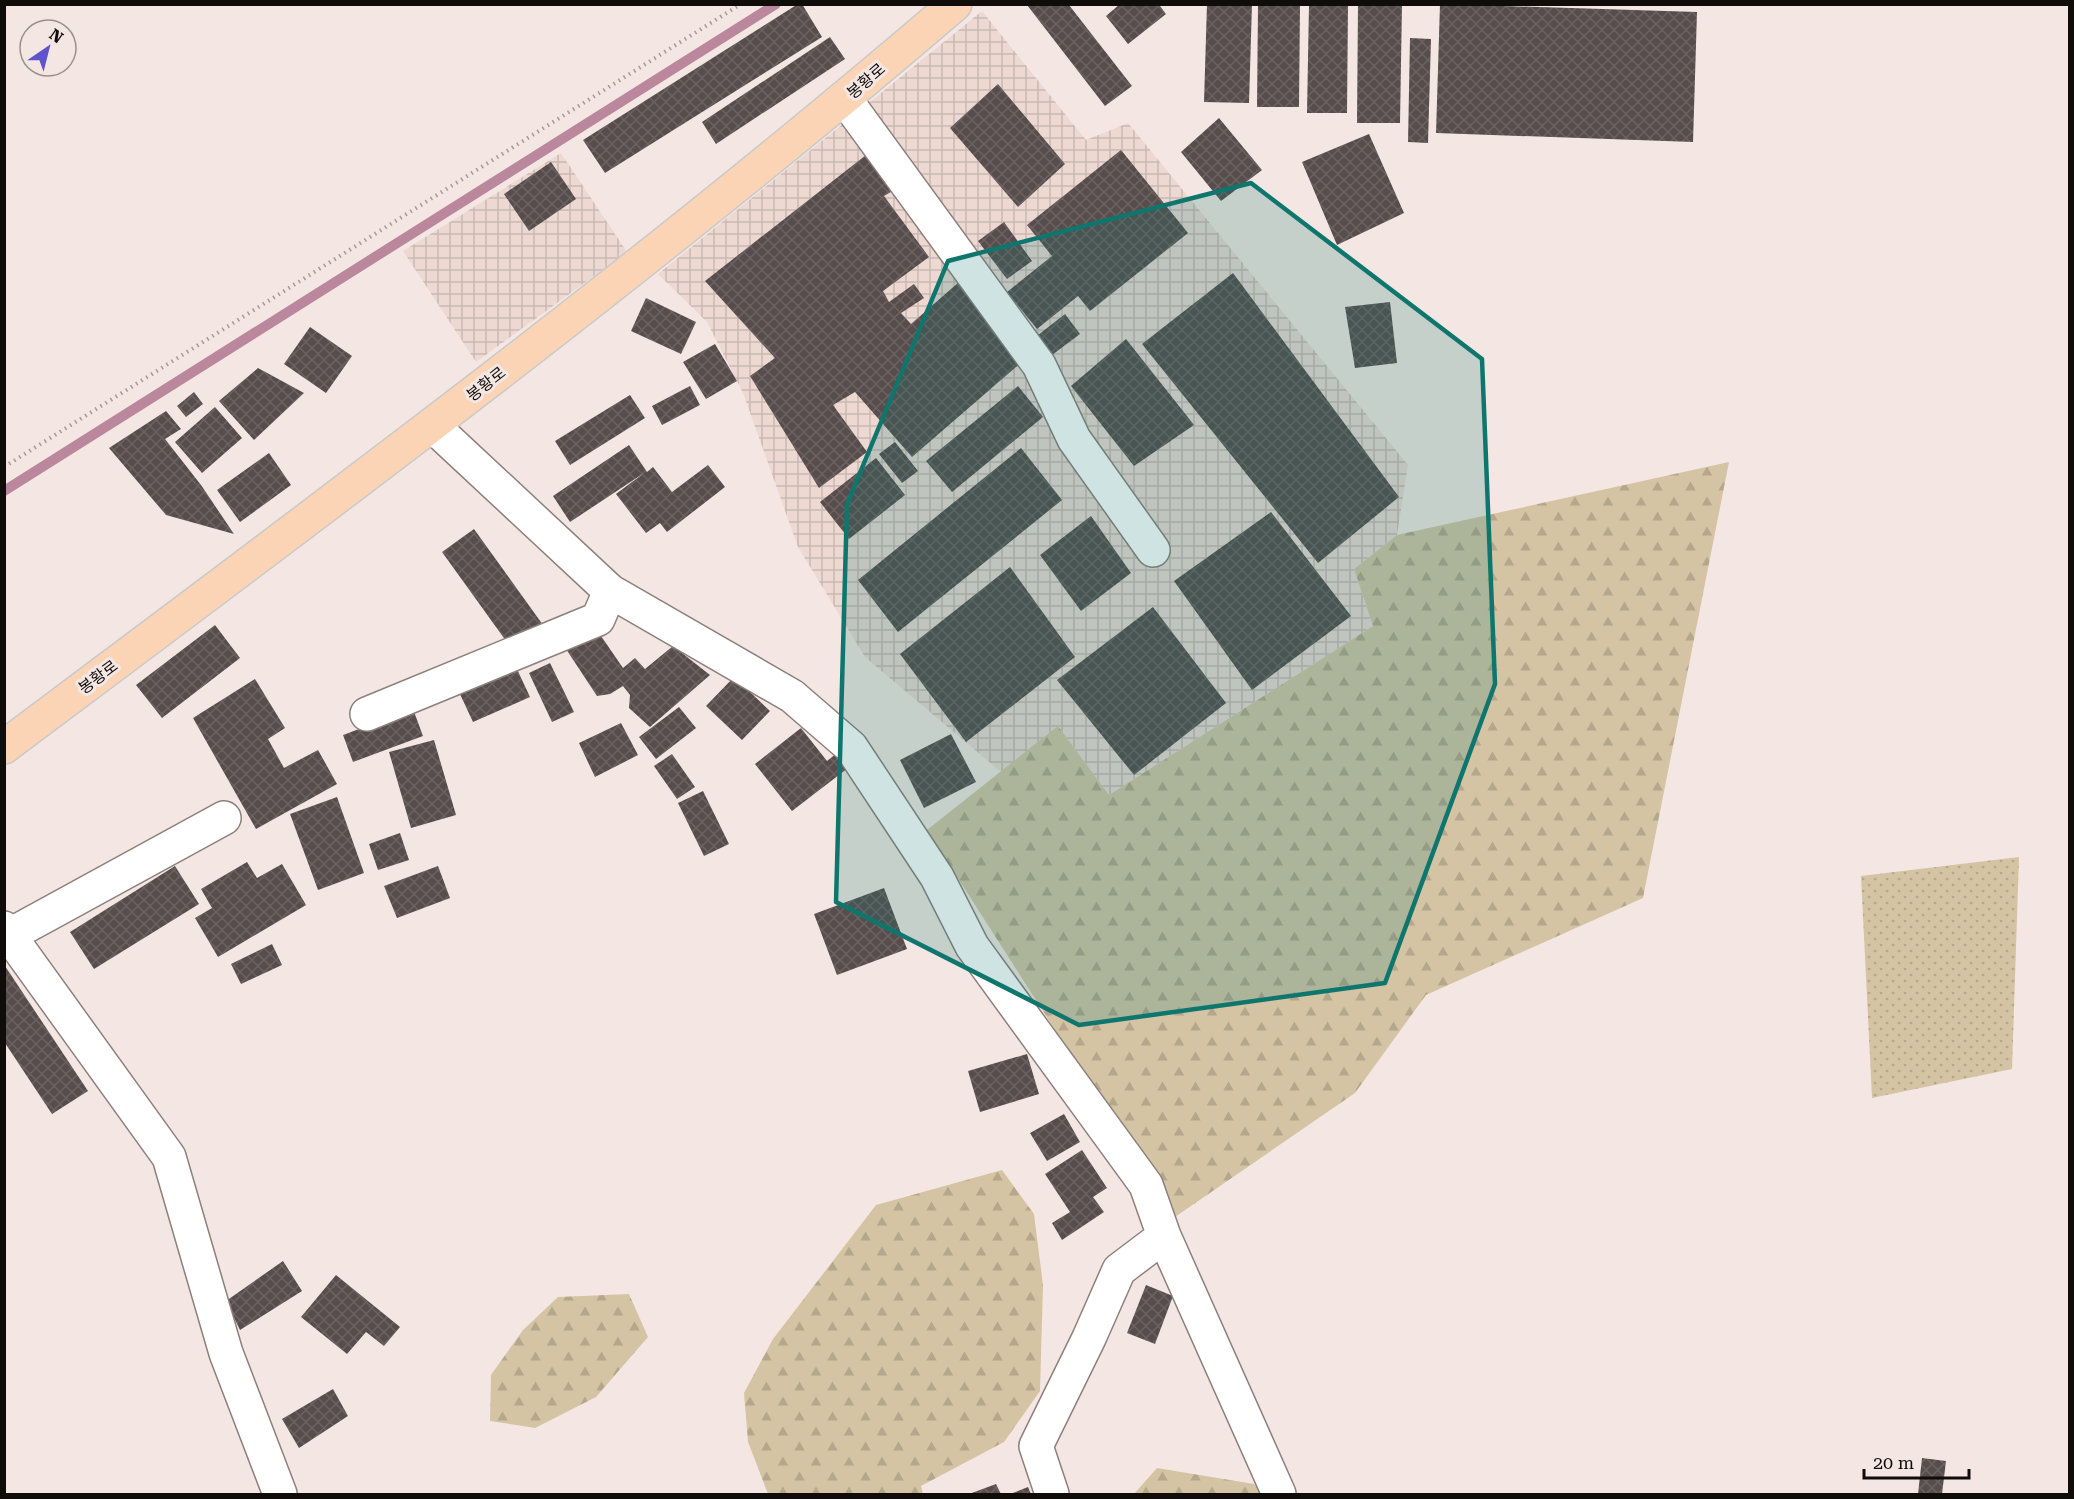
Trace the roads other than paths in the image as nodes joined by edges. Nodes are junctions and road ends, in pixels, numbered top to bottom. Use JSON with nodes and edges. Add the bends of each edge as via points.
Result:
{"nodes":[{"id":1,"x":955,"y":4,"type":"edge"},
{"id":2,"x":845,"y":99,"type":"junction"},
{"id":3,"x":433,"y":426,"type":"junction"},
{"id":4,"x":1153,"y":550,"type":"dead end"},
{"id":5,"x":610,"y":591,"type":"junction"},
{"id":6,"x":367,"y":714,"type":"dead end"},
{"id":7,"x":4,"y":747,"type":"edge"},
{"id":8,"x":224,"y":818,"type":"dead end"},
{"id":9,"x":7,"y":931,"type":"edge"},
{"id":10,"x":1164,"y":1236,"type":"junction"},
{"id":11,"x":280,"y":1494,"type":"edge"},
{"id":12,"x":1052,"y":1494,"type":"edge"},
{"id":13,"x":1279,"y":1494,"type":"edge"}],
"edges":[{"from":1,"to":2,"type":"main road","name":"봉황로"},
{"from":2,"to":3,"type":"main road","name":"봉황로"},
{"from":2,"to":4,"type":"street","via":[[1039,365],[1074,440]]},
{"from":3,"to":5,"type":"street"},
{"from":3,"to":7,"type":"main road","name":"봉황로"},
{"from":5,"to":6,"type":"street","via":[[598,619]]},
{"from":5,"to":10,"type":"street","via":[[792,696],[851,747],[937,878],[972,946],[1146,1185]]},
{"from":8,"to":9,"type":"street"},
{"from":9,"to":11,"type":"street","via":[[169,1157],[226,1353]]},
{"from":10,"to":12,"type":"street","via":[[1119,1270],[1036,1446]]},
{"from":10,"to":13,"type":"street"}]}
